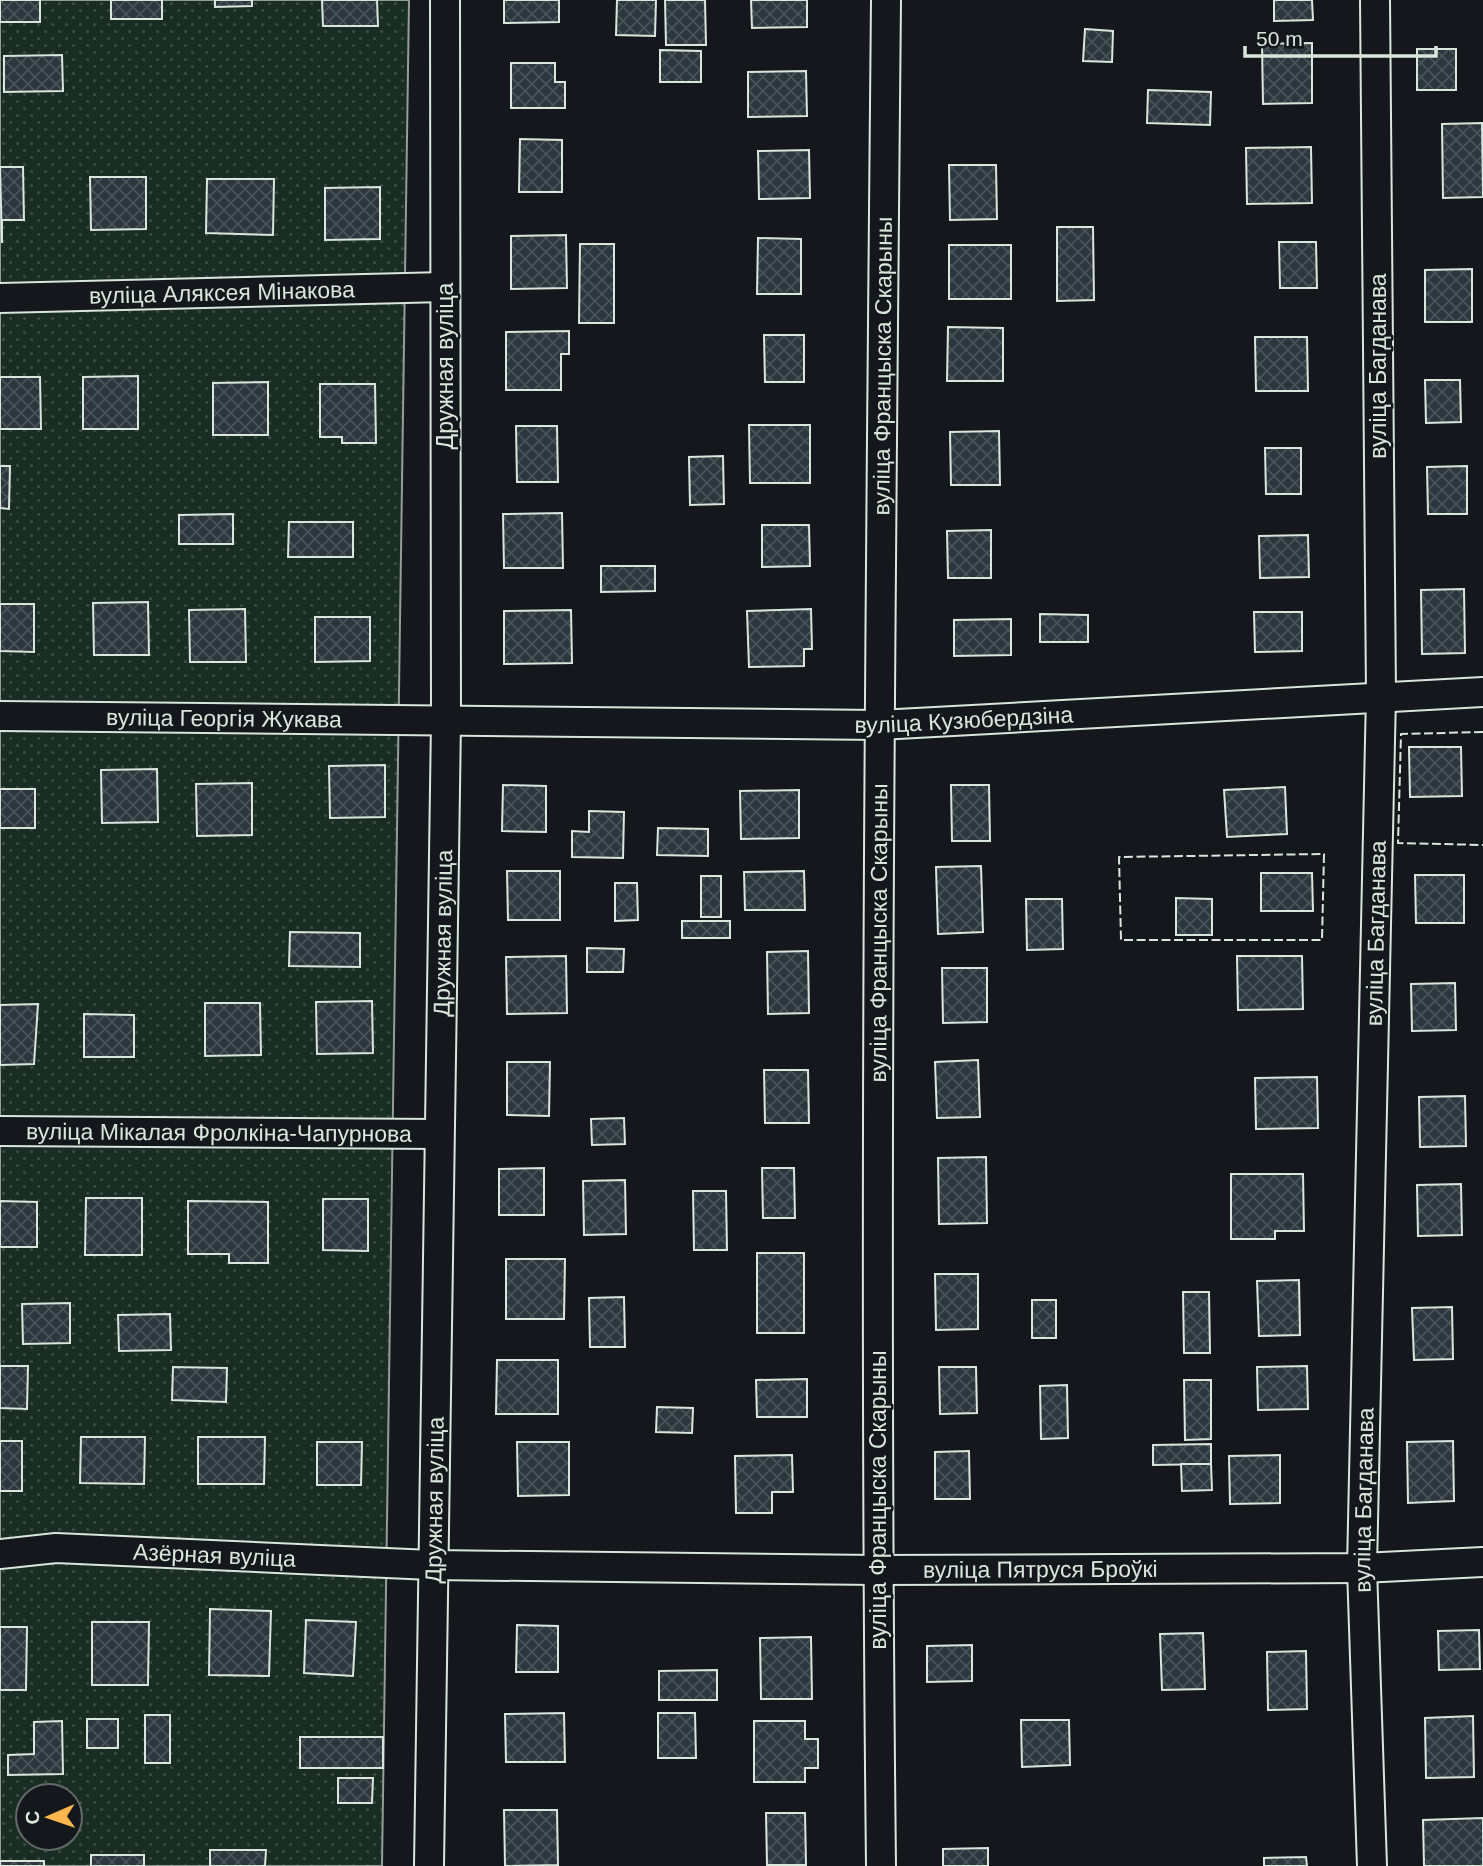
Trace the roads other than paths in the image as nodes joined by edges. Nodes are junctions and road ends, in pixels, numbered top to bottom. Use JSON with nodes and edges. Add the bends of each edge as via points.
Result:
{"nodes":[{"id":1,"x":445,"y":0,"type":"edge"},
{"id":2,"x":886,"y":0,"type":"edge"},
{"id":3,"x":1375,"y":0,"type":"edge"},
{"id":4,"x":445,"y":287,"type":"junction"},
{"id":5,"x":0,"y":298,"type":"edge"},
{"id":6,"x":1483,"y":692,"type":"edge"},
{"id":7,"x":1381,"y":695,"type":"junction"},
{"id":8,"x":0,"y":716,"type":"edge"},
{"id":9,"x":446,"y":721,"type":"junction"},
{"id":10,"x":878,"y":725,"type":"junction"},
{"id":11,"x":0,"y":1131,"type":"edge"},
{"id":12,"x":438,"y":1133,"type":"junction"},
{"id":13,"x":0,"y":1554,"type":"edge"},
{"id":14,"x":1483,"y":1562,"type":"edge"},
{"id":15,"x":431,"y":1565,"type":"junction"},
{"id":16,"x":1362,"y":1568,"type":"junction"},
{"id":17,"x":877,"y":1570,"type":"junction"},
{"id":18,"x":429,"y":1866,"type":"edge"},
{"id":19,"x":881,"y":1866,"type":"edge"},
{"id":20,"x":1372,"y":1866,"type":"edge"}],
"edges":[{"from":1,"to":4,"type":"street","name":"Дружная вуліца"},
{"from":2,"to":10,"type":"street","name":"вуліца Францыска Скарыны"},
{"from":3,"to":7,"type":"street","name":"вуліца Багданава"},
{"from":4,"to":5,"type":"street","name":"вуліца Аляксея Мінакова"},
{"from":4,"to":9,"type":"street","name":"Дружная вуліца"},
{"from":6,"to":7,"type":"street","name":"вуліца Кузюбердзіна"},
{"from":7,"to":10,"type":"street","name":"вуліца Кузюбердзіна"},
{"from":7,"to":16,"type":"street","name":"вуліца Багданава"},
{"from":8,"to":9,"type":"street","name":"вуліца Георгія Жукава"},
{"from":9,"to":10,"type":"street","name":"вуліца Кузюбердзіна"},
{"from":9,"to":12,"type":"street","name":"Дружная вуліца"},
{"from":10,"to":17,"type":"street","name":"вуліца Францыска Скарыны"},
{"from":11,"to":12,"type":"street","name":"вуліца Мікалая Фролкіна-Чапурнова"},
{"from":12,"to":15,"type":"street","name":"Дружная вуліца"},
{"from":13,"to":15,"type":"street","name":"Азёрная вуліца","via":[[56,1548]]},
{"from":14,"to":16,"type":"street","name":"вуліца Пятруся Броўкі"},
{"from":15,"to":17,"type":"street","name":"вуліца Пятруся Броўкі"},
{"from":15,"to":18,"type":"street","name":"Дружная вуліца"},
{"from":16,"to":17,"type":"street","name":"вуліца Пятруся Броўкі"},
{"from":16,"to":20,"type":"street","name":"вуліца Багданава"},
{"from":17,"to":19,"type":"street","name":"вуліца Францыска Скарыны"}]}
